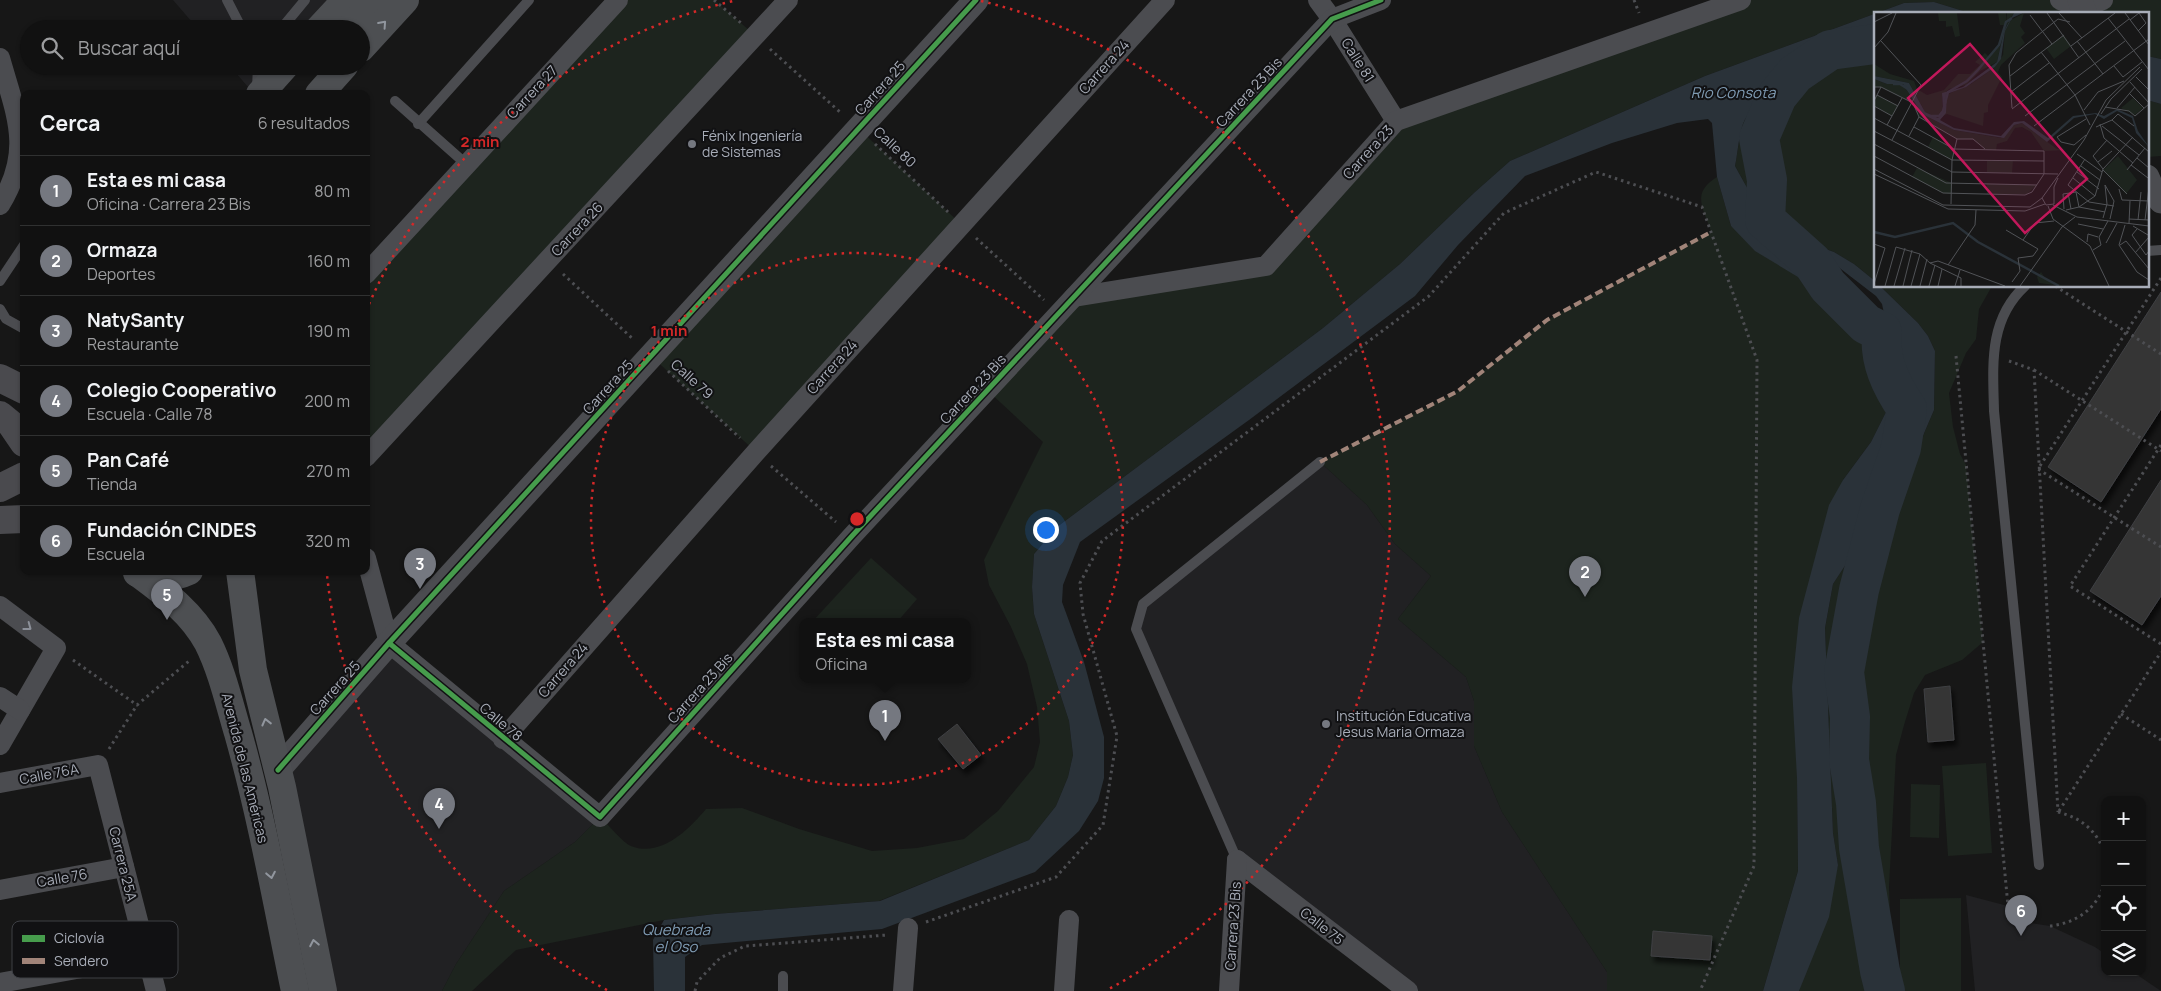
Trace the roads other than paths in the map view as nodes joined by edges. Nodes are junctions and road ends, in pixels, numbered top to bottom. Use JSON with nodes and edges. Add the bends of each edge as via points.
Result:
{"nodes":[{"id":1,"x":227,"y":0,"type":"edge"},
{"id":2,"x":305,"y":0,"type":"edge"},
{"id":3,"x":346,"y":0,"type":"edge"},
{"id":4,"x":375,"y":0,"type":"edge"},
{"id":5,"x":405,"y":0,"type":"edge"},
{"id":6,"x":529,"y":0,"type":"edge"},
{"id":7,"x":618,"y":0,"type":"edge"},
{"id":8,"x":788,"y":0,"type":"edge"},
{"id":9,"x":976,"y":0,"type":"edge"},
{"id":10,"x":1165,"y":0,"type":"edge"},
{"id":11,"x":1318,"y":0,"type":"edge"},
{"id":12,"x":1381,"y":0,"type":"edge"},
{"id":13,"x":1742,"y":0,"type":"edge"},
{"id":14,"x":2060,"y":0,"type":"edge"},
{"id":15,"x":2088,"y":5,"type":"edge"},
{"id":16,"x":1332,"y":19,"type":"junction"},
{"id":17,"x":237,"y":20,"type":"edge"},
{"id":18,"x":288,"y":20,"type":"edge"},
{"id":19,"x":327,"y":20,"type":"edge"},
{"id":20,"x":357,"y":20,"type":"edge"},
{"id":21,"x":370,"y":38,"type":"edge"},
{"id":22,"x":0,"y":58,"type":"edge"},
{"id":23,"x":258,"y":75,"type":"edge"},
{"id":24,"x":276,"y":75,"type":"edge"},
{"id":25,"x":318,"y":75,"type":"edge"},
{"id":26,"x":336,"y":75,"type":"edge"},
{"id":27,"x":258,"y":90,"type":"edge"},
{"id":28,"x":262,"y":90,"type":"edge"},
{"id":29,"x":310,"y":90,"type":"edge"},
{"id":30,"x":323,"y":90,"type":"edge"},
{"id":31,"x":395,"y":101,"type":"dead end"},
{"id":32,"x":1396,"y":121,"type":"junction"},
{"id":33,"x":418,"y":124,"type":"junction"},
{"id":34,"x":20,"y":136,"type":"edge"},
{"id":35,"x":20,"y":152,"type":"edge"},
{"id":36,"x":466,"y":164,"type":"junction"},
{"id":37,"x":2148,"y":179,"type":"edge"},
{"id":38,"x":2161,"y":201,"type":"edge"},
{"id":39,"x":0,"y":205,"type":"edge"},
{"id":40,"x":2161,"y":250,"type":"edge"},
{"id":41,"x":2148,"y":251,"type":"edge"},
{"id":42,"x":20,"y":252,"type":"edge"},
{"id":43,"x":370,"y":270,"type":"edge"},
{"id":44,"x":0,"y":281,"type":"edge"},
{"id":45,"x":2023,"y":288,"type":"edge"},
{"id":46,"x":1074,"y":297,"type":"junction"},
{"id":47,"x":0,"y":309,"type":"edge"},
{"id":48,"x":20,"y":327,"type":"edge"},
{"id":49,"x":0,"y":415,"type":"edge"},
{"id":50,"x":20,"y":436,"type":"edge"},
{"id":51,"x":370,"y":453,"type":"edge"},
{"id":52,"x":1320,"y":462,"type":"dead end"},
{"id":53,"x":20,"y":478,"type":"edge"},
{"id":54,"x":0,"y":488,"type":"edge"},
{"id":55,"x":20,"y":519,"type":"edge"},
{"id":56,"x":0,"y":520,"type":"edge"},
{"id":57,"x":370,"y":573,"type":"edge"},
{"id":58,"x":140,"y":575,"type":"edge"},
{"id":59,"x":149,"y":575,"type":"edge"},
{"id":60,"x":175,"y":575,"type":"edge"},
{"id":61,"x":241,"y":575,"type":"edge"},
{"id":62,"x":0,"y":606,"type":"edge"},
{"id":63,"x":389,"y":643,"type":"junction"},
{"id":64,"x":0,"y":697,"type":"edge"},
{"id":65,"x":20,"y":710,"type":"junction"},
{"id":66,"x":503,"y":739,"type":"junction"},
{"id":67,"x":0,"y":745,"type":"edge"},
{"id":68,"x":98,"y":765,"type":"joint"},
{"id":69,"x":278,"y":770,"type":"junction"},
{"id":70,"x":0,"y":783,"type":"edge"},
{"id":71,"x":600,"y":817,"type":"joint"},
{"id":72,"x":1237,"y":860,"type":"junction"},
{"id":73,"x":2038,"y":865,"type":"dead end"},
{"id":74,"x":124,"y":867,"type":"junction"},
{"id":75,"x":0,"y":890,"type":"edge"},
{"id":76,"x":1068,"y":920,"type":"dead end"},
{"id":77,"x":138,"y":921,"type":"edge"},
{"id":78,"x":908,"y":928,"type":"dead end"},
{"id":79,"x":783,"y":976,"type":"dead end"},
{"id":80,"x":27,"y":978,"type":"edge"},
{"id":81,"x":153,"y":978,"type":"edge"},
{"id":82,"x":0,"y":983,"type":"edge"},
{"id":83,"x":1401,"y":989,"type":"edge"},
{"id":84,"x":156,"y":991,"type":"edge"},
{"id":85,"x":295,"y":991,"type":"edge"},
{"id":86,"x":323,"y":991,"type":"edge"},
{"id":87,"x":783,"y":991,"type":"edge"},
{"id":88,"x":903,"y":991,"type":"edge"},
{"id":89,"x":1064,"y":991,"type":"edge"},
{"id":90,"x":1229,"y":991,"type":"edge"}],
"edges":[{"from":1,"to":17,"type":"lane"},
{"from":2,"to":18,"type":"lane"},
{"from":3,"to":19,"type":"main road"},
{"from":4,"to":20,"type":"main road"},
{"from":21,"to":5,"type":"main road","one_way":true},
{"from":6,"to":33,"type":"lane"},
{"from":7,"to":36,"type":"street","name":"Carrera 27"},
{"from":8,"to":51,"type":"street","name":"Carrera 26"},
{"from":9,"to":63,"type":"street","name":"Carrera 25"},
{"from":10,"to":66,"type":"street","name":"Carrera 24","via":[[756,452]]},
{"from":11,"to":16,"type":"street","name":"Calle 81"},
{"from":12,"to":16,"type":"street","name":"Carrera 23 Bis"},
{"from":13,"to":32,"type":"street","name":"Carrera 23"},
{"from":14,"to":15,"type":"street"},
{"from":16,"to":32,"type":"street","name":"Calle 81"},
{"from":16,"to":46,"type":"street","name":"Carrera 23 Bis"},
{"from":22,"to":34,"type":"street"},
{"from":23,"to":27,"type":"lane"},
{"from":24,"to":28,"type":"main road"},
{"from":25,"to":29,"type":"main road"},
{"from":26,"to":30,"type":"main road"},
{"from":31,"to":33,"type":"lane"},
{"from":32,"to":46,"type":"street","name":"Carrera 23","via":[[1266,266]]},
{"from":33,"to":36,"type":"lane"},
{"from":35,"to":39,"type":"street","via":[[11,187]]},
{"from":36,"to":43,"type":"street","name":"Carrera 27"},
{"from":37,"to":38,"type":"street"},
{"from":40,"to":41,"type":"lane"},
{"from":42,"to":44,"type":"lane"},
{"from":45,"to":73,"type":"lane","via":[[2003,315],[1993,355],[1994,412]]},
{"from":46,"to":71,"type":"street","name":"Carrera 23 Bis","via":[[852,536]]},
{"from":47,"to":48,"type":"lane","via":[[6,319]]},
{"from":49,"to":50,"type":"main road"},
{"from":52,"to":72,"type":"lane","via":[[1143,604],[1136,629]]},
{"from":53,"to":54,"type":"main road"},
{"from":55,"to":56,"type":"main road"},
{"from":57,"to":63,"type":"street"},
{"from":58,"to":85,"type":"main road","name":"Avenida de las Américas","one_way":true,"via":[[175,601],[194,621],[208,643],[222,679],[255,794]]},
{"from":59,"to":60,"type":"main road"},
{"from":69,"to":61,"type":"main road","one_way":true,"via":[[253,670]]},
{"from":62,"to":65,"type":"street","one_way":true,"via":[[56,648]]},
{"from":63,"to":66,"type":"street","name":"Calle 78"},
{"from":63,"to":69,"type":"street","name":"Carrera 25"},
{"from":64,"to":65,"type":"street"},
{"from":65,"to":67,"type":"street"},
{"from":66,"to":71,"type":"street","name":"Calle 78"},
{"from":68,"to":70,"type":"street","name":"Calle 76A"},
{"from":68,"to":74,"type":"street","name":"Carrera 25A"},
{"from":86,"to":69,"type":"main road","one_way":true},
{"from":72,"to":83,"type":"street","name":"Calle 75"},
{"from":72,"to":90,"type":"street","name":"Carrera 23 Bis"},
{"from":74,"to":75,"type":"street","name":"Calle 76"},
{"from":74,"to":77,"type":"street","name":"Carrera 25A"},
{"from":76,"to":89,"type":"street"},
{"from":78,"to":88,"type":"street"},
{"from":79,"to":87,"type":"lane"},
{"from":80,"to":82,"type":"street"},
{"from":81,"to":84,"type":"street","name":"Carrera 25A"}]}
